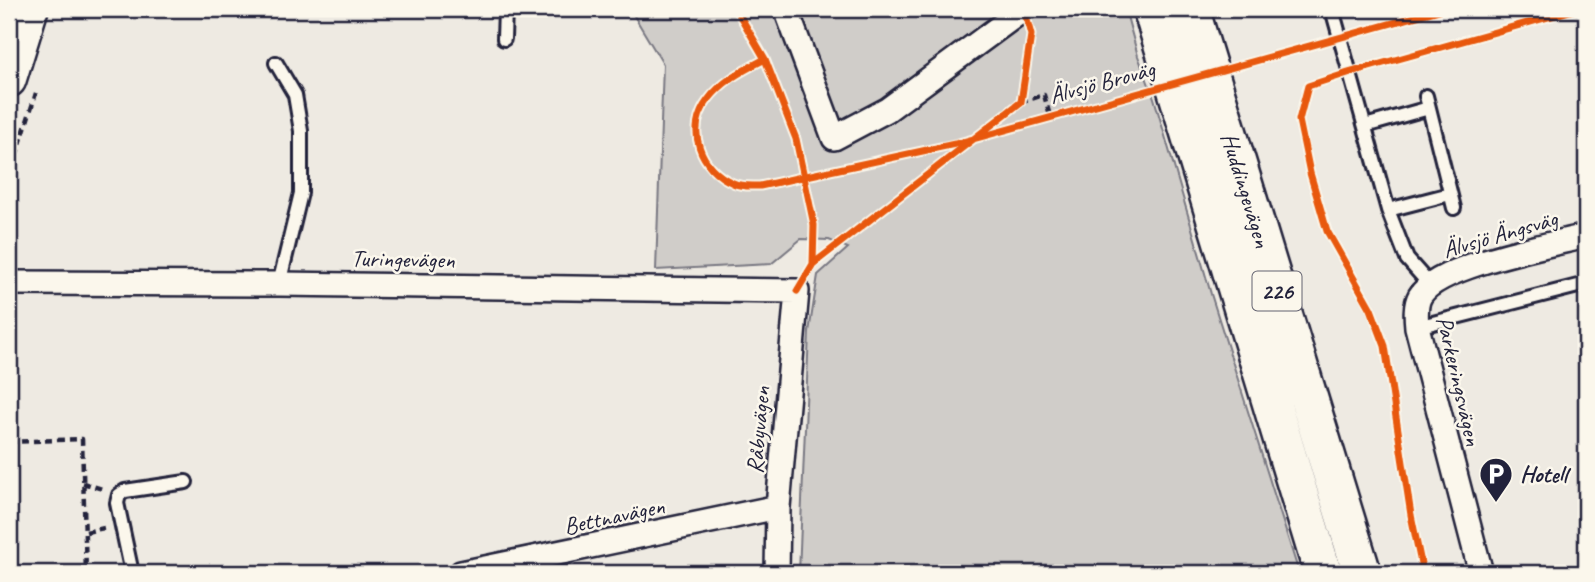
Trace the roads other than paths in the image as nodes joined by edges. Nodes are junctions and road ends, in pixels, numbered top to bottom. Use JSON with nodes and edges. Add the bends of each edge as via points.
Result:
{"nodes":[{"id":1,"x":31,"y":9,"type":"edge"},
{"id":2,"x":505,"y":9,"type":"edge"},
{"id":3,"x":786,"y":9,"type":"edge"},
{"id":4,"x":1024,"y":9,"type":"edge"},
{"id":5,"x":1152,"y":9,"type":"edge"},
{"id":6,"x":1190,"y":9,"type":"edge"},
{"id":7,"x":1332,"y":9,"type":"edge"},
{"id":8,"x":504,"y":39,"type":"dead end"},
{"id":9,"x":276,"y":63,"type":"dead end"},
{"id":10,"x":9,"y":80,"type":"edge"},
{"id":11,"x":1366,"y":126,"type":"junction"},
{"id":12,"x":1450,"y":194,"type":"junction"},
{"id":13,"x":1454,"y":208,"type":"dead end"},
{"id":14,"x":1388,"y":210,"type":"junction"},
{"id":15,"x":1586,"y":236,"type":"edge"},
{"id":16,"x":9,"y":283,"type":"edge"},
{"id":17,"x":279,"y":284,"type":"junction"},
{"id":18,"x":1586,"y":284,"type":"edge"},
{"id":19,"x":1430,"y":285,"type":"junction"},
{"id":20,"x":797,"y":291,"type":"joint"},
{"id":21,"x":1417,"y":327,"type":"junction"},
{"id":22,"x":186,"y":482,"type":"dead end"},
{"id":23,"x":778,"y":507,"type":"junction"},
{"id":24,"x":132,"y":573,"type":"edge"},
{"id":25,"x":461,"y":573,"type":"edge"},
{"id":26,"x":777,"y":573,"type":"edge"},
{"id":27,"x":1323,"y":573,"type":"edge"},
{"id":28,"x":1362,"y":573,"type":"edge"},
{"id":29,"x":1481,"y":573,"type":"edge"}],
"edges":[{"from":1,"to":10,"type":"street"},
{"from":2,"to":8,"type":"lane"},
{"from":3,"to":4,"type":"street","via":[[834,138],[887,110]]},
{"from":5,"to":27,"type":"main road","name":"Huddingevägen","number":"226"},
{"from":6,"to":28,"type":"main road","name":"Huddingevägen","number":"226"},
{"from":7,"to":11,"type":"lane"},
{"from":9,"to":17,"type":"lane","via":[[295,94],[301,144],[301,193]]},
{"from":11,"to":12,"type":"lane","via":[[1427,102]]},
{"from":11,"to":14,"type":"lane"},
{"from":12,"to":13,"type":"lane"},
{"from":12,"to":14,"type":"lane"},
{"from":14,"to":19,"type":"lane","via":[[1407,259]]},
{"from":15,"to":19,"type":"street","name":"Älvsjö Ängsväg","via":[[1466,267]]},
{"from":16,"to":17,"type":"street","name":"Turingevägen"},
{"from":17,"to":20,"type":"street","name":"Turingevägen"},
{"from":18,"to":21,"type":"lane"},
{"from":19,"to":21,"type":"street","name":"Parkeringsvägen","via":[[1420,296]]},
{"from":20,"to":23,"type":"street","name":"Råbyvägen"},
{"from":21,"to":29,"type":"street","name":"Parkeringsvägen"},
{"from":22,"to":24,"type":"lane","via":[[119,495]]},
{"from":23,"to":25,"type":"street","name":"Bettnavägen"},
{"from":23,"to":26,"type":"street","name":"Råbyvägen"}]}
